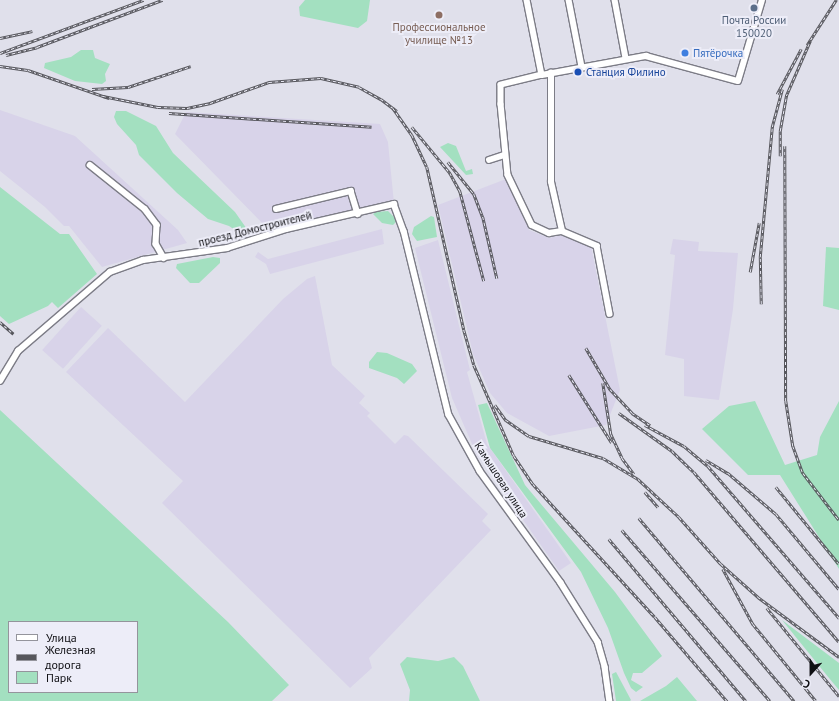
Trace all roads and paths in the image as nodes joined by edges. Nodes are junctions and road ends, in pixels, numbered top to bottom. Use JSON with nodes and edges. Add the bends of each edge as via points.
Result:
{"nodes":[{"id":1,"x":527,"y":0,"type":"edge"},
{"id":2,"x":569,"y":0,"type":"edge"},
{"id":3,"x":615,"y":0,"type":"edge"},
{"id":4,"x":762,"y":0,"type":"edge"},
{"id":5,"x":626,"y":58,"type":"junction"},
{"id":6,"x":582,"y":67,"type":"junction"},
{"id":7,"x":551,"y":73,"type":"junction"},
{"id":8,"x":542,"y":75,"type":"junction"},
{"id":9,"x":504,"y":156,"type":"junction"},
{"id":10,"x":489,"y":160,"type":"dead end"},
{"id":11,"x":90,"y":165,"type":"dead end"},
{"id":12,"x":394,"y":204,"type":"joint"},
{"id":13,"x":276,"y":209,"type":"dead end"},
{"id":14,"x":358,"y":214,"type":"junction"},
{"id":15,"x":562,"y":231,"type":"junction"},
{"id":16,"x":164,"y":258,"type":"junction"},
{"id":17,"x":610,"y":314,"type":"dead end"},
{"id":18,"x":0,"y":382,"type":"edge"},
{"id":19,"x":610,"y":701,"type":"edge"}],
"edges":[{"from":1,"to":8,"type":"street"},
{"from":2,"to":6,"type":"street"},
{"from":3,"to":5,"type":"street"},
{"from":4,"to":5,"type":"street","via":[[738,81],[656,57]]},
{"from":5,"to":6,"type":"street"},
{"from":6,"to":7,"type":"street"},
{"from":7,"to":8,"type":"street"},
{"from":7,"to":15,"type":"street","via":[[551,182]]},
{"from":8,"to":9,"type":"street","via":[[501,85]]},
{"from":9,"to":10,"type":"street"},
{"from":9,"to":15,"type":"street","via":[[508,175],[532,225],[549,233]]},
{"from":11,"to":16,"type":"street","via":[[145,209],[157,225],[156,244]]},
{"from":12,"to":14,"type":"street","name":"проезд Домостроителей"},
{"from":12,"to":19,"type":"street","name":"Камышовая улица","via":[[404,231],[449,415],[480,471],[561,583],[598,642]]},
{"from":13,"to":14,"type":"street","via":[[351,191]]},
{"from":14,"to":16,"type":"street","name":"проезд Домостроителей","via":[[286,229],[227,248]]},
{"from":15,"to":17,"type":"street","via":[[597,246]]},
{"from":16,"to":18,"type":"street","name":"проезд Домостроителей","via":[[143,260],[110,272],[18,351]]}]}
